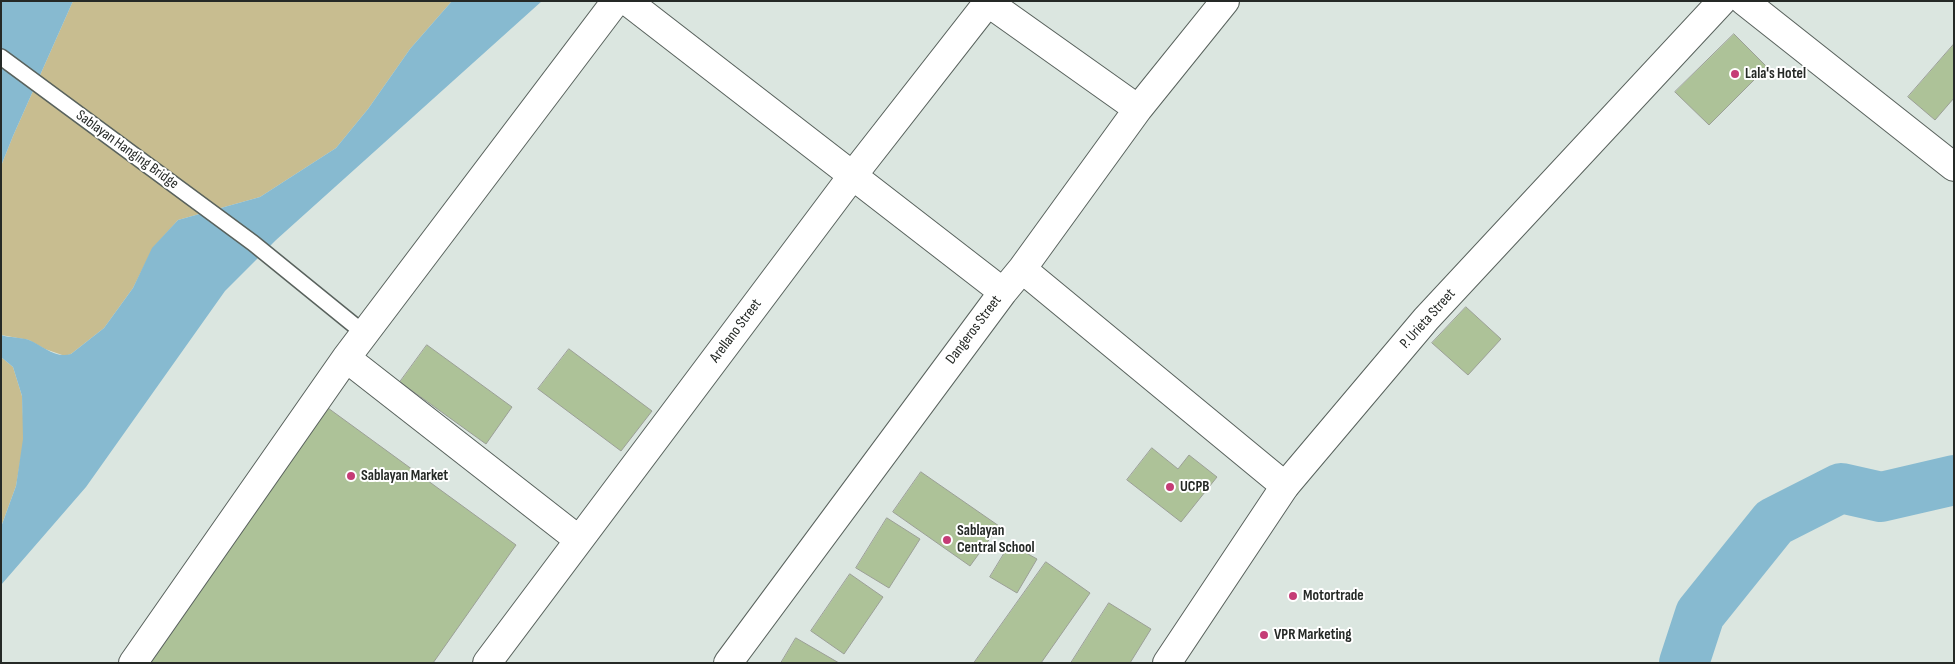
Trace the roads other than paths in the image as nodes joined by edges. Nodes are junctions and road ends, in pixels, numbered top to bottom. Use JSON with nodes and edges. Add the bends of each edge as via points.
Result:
{"nodes":[{"id":1,"x":616,"y":1,"type":"edge"},
{"id":2,"x":628,"y":1,"type":"edge"},
{"id":3,"x":1225,"y":1,"type":"edge"},
{"id":4,"x":1722,"y":1,"type":"edge"},
{"id":5,"x":1744,"y":1,"type":"edge"},
{"id":6,"x":988,"y":2,"type":"edge"},
{"id":7,"x":1,"y":57,"type":"edge"},
{"id":8,"x":1138,"y":109,"type":"junction"},
{"id":9,"x":1952,"y":161,"type":"edge"},
{"id":10,"x":853,"y":175,"type":"junction"},
{"id":11,"x":1022,"y":269,"type":"junction"},
{"id":12,"x":1003,"y":292,"type":"junction"},
{"id":13,"x":365,"y":334,"type":"junction"},
{"id":14,"x":346,"y":358,"type":"junction"},
{"id":15,"x":1286,"y":486,"type":"junction"},
{"id":16,"x":579,"y":540,"type":"junction"},
{"id":17,"x":133,"y":663,"type":"edge"},
{"id":18,"x":487,"y":663,"type":"edge"},
{"id":19,"x":728,"y":663,"type":"edge"},
{"id":20,"x":1167,"y":663,"type":"edge"}],
"edges":[{"from":1,"to":13,"type":"street"},
{"from":2,"to":10,"type":"street"},
{"from":3,"to":8,"type":"street","name":"Dangeros Street"},
{"from":4,"to":15,"type":"street","name":"P. Urieta Street","via":[[1426,319]]},
{"from":5,"to":9,"type":"street"},
{"from":6,"to":8,"type":"street"},
{"from":6,"to":10,"type":"street","name":"Arellano Street"},
{"from":7,"to":13,"type":"lane","name":"Sablayan Hanging Bridge","via":[[253,242]]},
{"from":8,"to":11,"type":"street","name":"Dangeros Street"},
{"from":10,"to":12,"type":"street"},
{"from":10,"to":16,"type":"street","name":"Arellano Street"},
{"from":11,"to":12,"type":"street","name":"Dangeros Street"},
{"from":11,"to":15,"type":"street"},
{"from":12,"to":19,"type":"street","name":"Dangeros Street"},
{"from":13,"to":14,"type":"street"},
{"from":14,"to":16,"type":"street"},
{"from":14,"to":17,"type":"street"},
{"from":15,"to":20,"type":"street","name":"P. Urieta Street"},
{"from":16,"to":18,"type":"street","name":"Arellano Street"}]}
